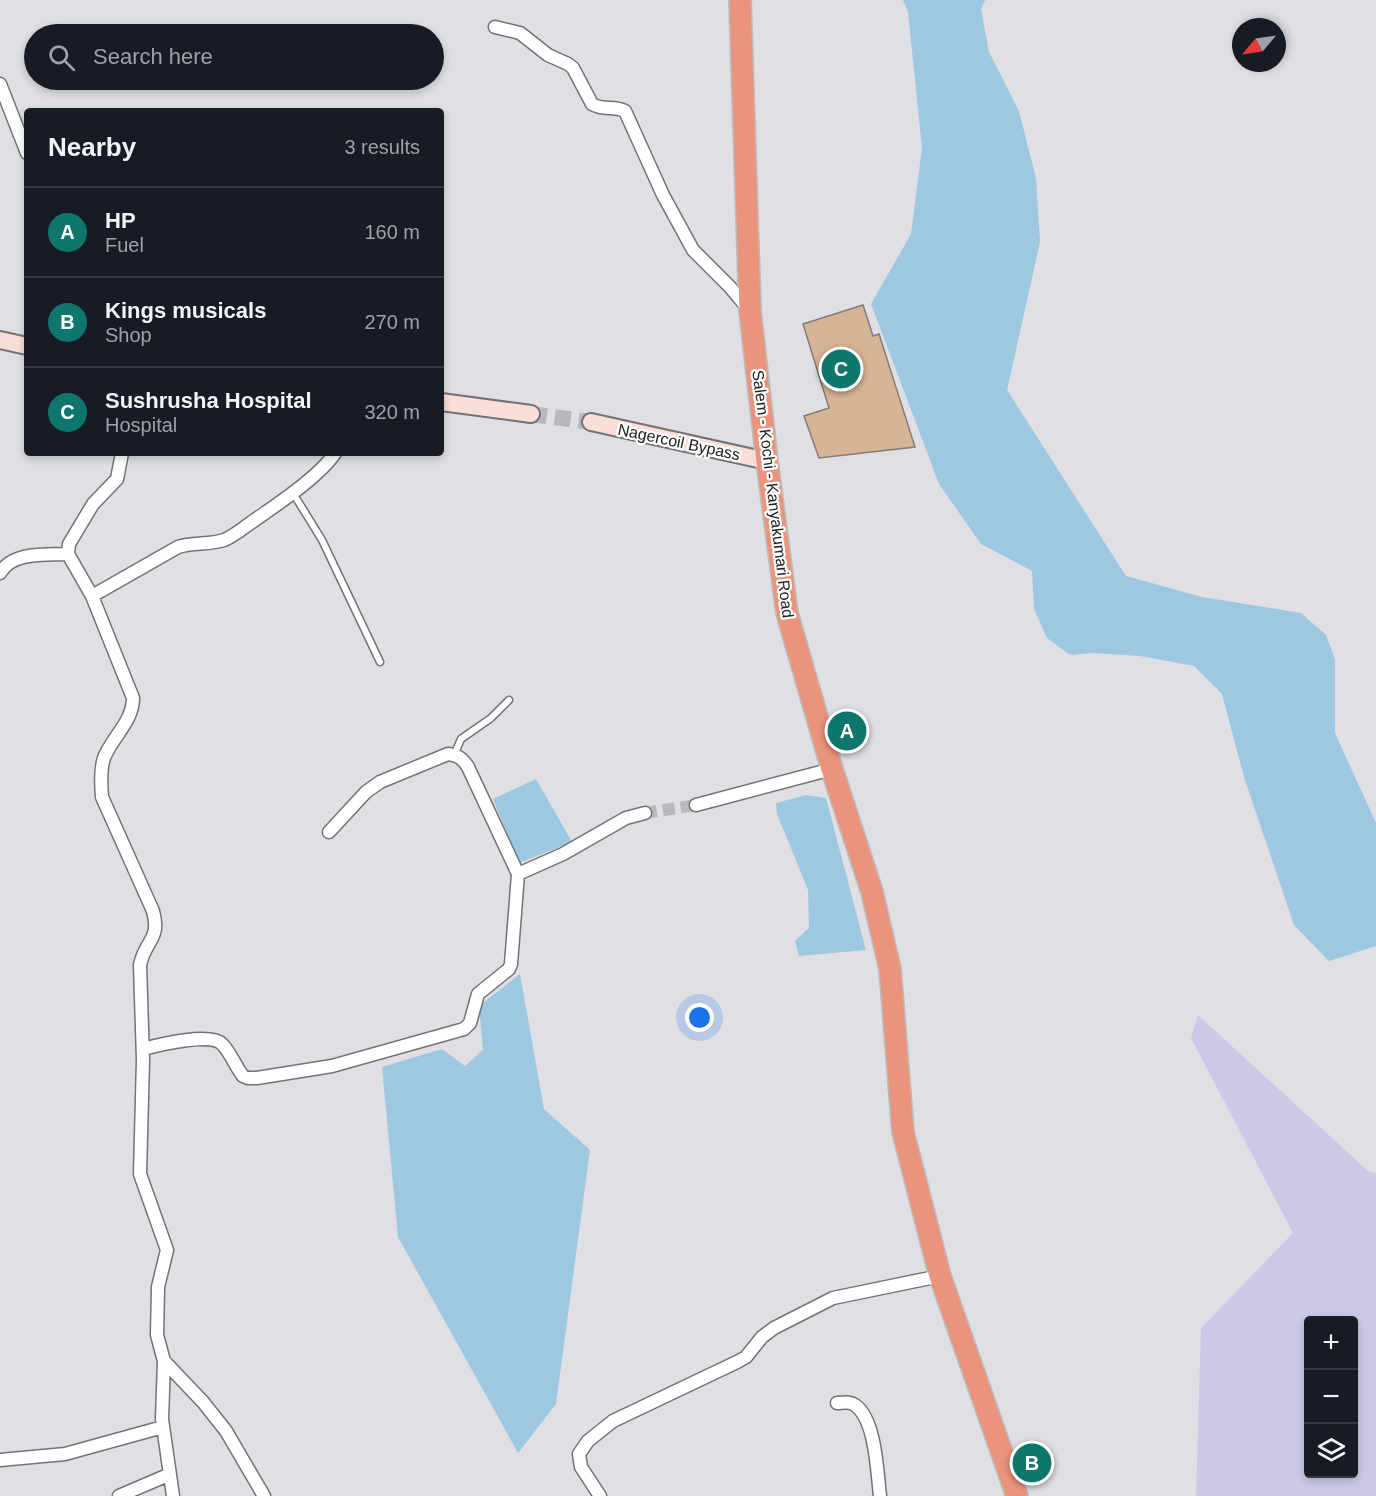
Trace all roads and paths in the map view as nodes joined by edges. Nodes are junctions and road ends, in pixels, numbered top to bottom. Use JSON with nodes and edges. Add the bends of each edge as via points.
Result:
{"nodes":[{"id":1,"x":740,"y":0,"type":"edge"},
{"id":2,"x":495,"y":27,"type":"dead end"},
{"id":3,"x":0,"y":84,"type":"edge"},
{"id":4,"x":24,"y":145,"type":"edge"},
{"id":5,"x":750,"y":311,"type":"junction"},
{"id":6,"x":0,"y":340,"type":"edge"},
{"id":7,"x":24,"y":345,"type":"edge"},
{"id":8,"x":444,"y":402,"type":"edge"},
{"id":9,"x":531,"y":414,"type":"tunnel mouth"},
{"id":10,"x":591,"y":422,"type":"tunnel mouth"},
{"id":11,"x":121,"y":456,"type":"edge"},
{"id":12,"x":333,"y":456,"type":"edge"},
{"id":13,"x":766,"y":461,"type":"junction"},
{"id":14,"x":292,"y":493,"type":"junction"},
{"id":15,"x":68,"y":554,"type":"junction"},
{"id":16,"x":1,"y":571,"type":"edge"},
{"id":17,"x":92,"y":596,"type":"junction"},
{"id":18,"x":380,"y":662,"type":"dead end"},
{"id":19,"x":509,"y":700,"type":"dead end"},
{"id":20,"x":454,"y":755,"type":"junction"},
{"id":21,"x":832,"y":769,"type":"junction"},
{"id":22,"x":696,"y":805,"type":"tunnel mouth"},
{"id":23,"x":645,"y":813,"type":"tunnel mouth"},
{"id":24,"x":329,"y":832,"type":"dead end"},
{"id":25,"x":518,"y":874,"type":"junction"},
{"id":26,"x":143,"y":1049,"type":"junction"},
{"id":27,"x":940,"y":1276,"type":"junction"},
{"id":28,"x":164,"y":1361,"type":"junction"},
{"id":29,"x":837,"y":1403,"type":"dead end"},
{"id":30,"x":163,"y":1427,"type":"junction"},
{"id":31,"x":0,"y":1460,"type":"edge"},
{"id":32,"x":168,"y":1475,"type":"junction"},
{"id":33,"x":119,"y":1496,"type":"edge"},
{"id":34,"x":172,"y":1496,"type":"edge"},
{"id":35,"x":264,"y":1496,"type":"edge"},
{"id":36,"x":600,"y":1496,"type":"edge"},
{"id":37,"x":880,"y":1496,"type":"edge"},
{"id":38,"x":1017,"y":1496,"type":"edge"}],
"edges":[{"from":1,"to":5,"type":"highway","name":"Salem - Kochi - Kanyakumari Road"},
{"from":2,"to":5,"type":"street","via":[[520,33],[548,55],[568,64],[598,108],[625,111],[693,250]]},
{"from":3,"to":4,"type":"street"},
{"from":5,"to":13,"type":"highway","name":"Salem - Kochi - Kanyakumari Road"},
{"from":6,"to":7,"type":"main road"},
{"from":8,"to":9,"type":"main road"},
{"from":10,"to":13,"type":"main road","name":"Nagercoil Bypass"},
{"from":11,"to":15,"type":"street","via":[[117,479],[93,504],[69,544]]},
{"from":12,"to":14,"type":"street"},
{"from":13,"to":21,"type":"highway","name":"Salem - Kochi - Kanyakumari Road","via":[[787,613]]},
{"from":14,"to":17,"type":"street","via":[[228,539],[178,547]]},
{"from":14,"to":18,"type":"lane","via":[[322,540]]},
{"from":15,"to":16,"type":"street","via":[[16,559]]},
{"from":15,"to":17,"type":"street"},
{"from":17,"to":26,"type":"street","via":[[133,698],[133,710],[104,758],[100,780],[102,797],[157,925],[140,964]]},
{"from":19,"to":20,"type":"lane","via":[[461,739]]},
{"from":20,"to":24,"type":"street","via":[[380,782]]},
{"from":20,"to":25,"type":"street","via":[[468,767]]},
{"from":21,"to":22,"type":"street"},
{"from":21,"to":27,"type":"highway","name":"Salem - Kochi - Kanyakumari Road","via":[[872,892],[890,969],[903,1131]]},
{"from":23,"to":25,"type":"street","via":[[626,818]]},
{"from":25,"to":26,"type":"street","via":[[511,964],[478,994],[470,1023],[464,1029],[332,1066],[257,1078],[243,1076],[216,1039]]},
{"from":26,"to":28,"type":"street","via":[[140,1174],[167,1250],[158,1287],[157,1335]]},
{"from":27,"to":36,"type":"street","via":[[833,1298],[774,1328],[746,1357],[613,1421],[588,1441],[579,1454],[581,1467]]},
{"from":27,"to":38,"type":"highway","name":"Salem - Kochi - Kanyakumari Road"},
{"from":28,"to":30,"type":"street"},
{"from":28,"to":35,"type":"street","via":[[226,1431]]},
{"from":29,"to":37,"type":"street","via":[[856,1405],[867,1420]]},
{"from":30,"to":31,"type":"street","via":[[65,1454]]},
{"from":30,"to":32,"type":"street"},
{"from":32,"to":33,"type":"street"},
{"from":32,"to":34,"type":"street"}]}
